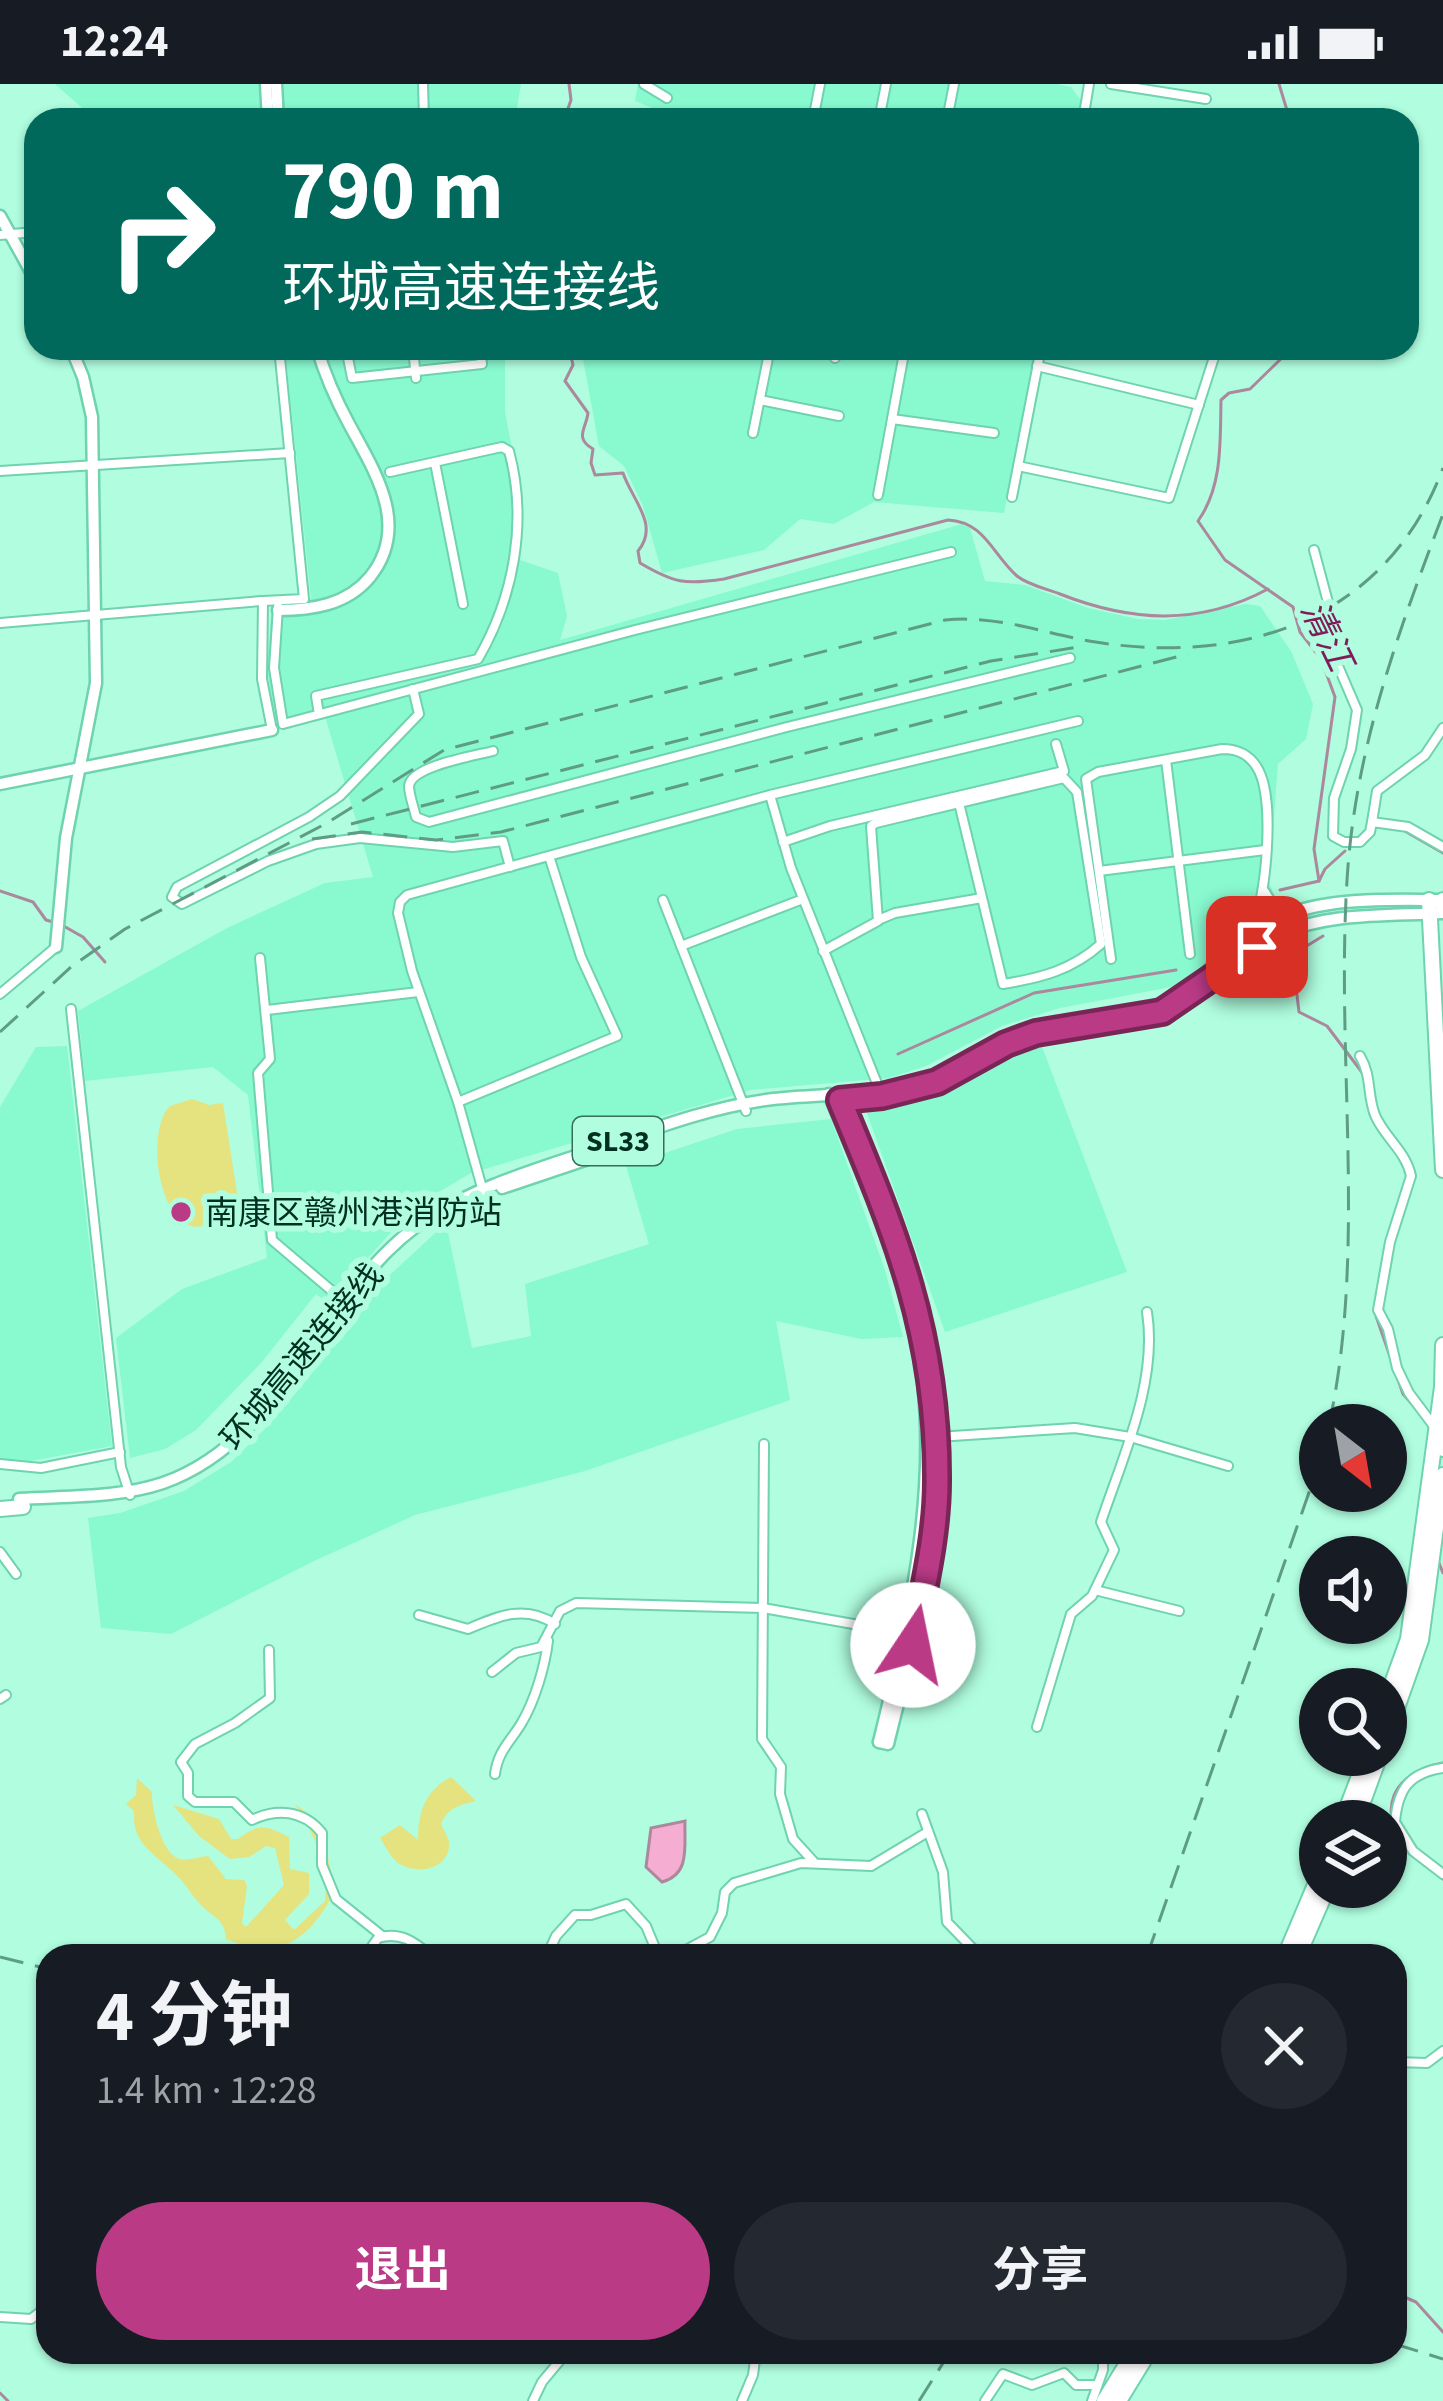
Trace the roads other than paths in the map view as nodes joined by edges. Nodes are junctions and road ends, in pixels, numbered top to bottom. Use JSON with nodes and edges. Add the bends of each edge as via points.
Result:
{"nodes":[{"id":1,"x":644,"y":84,"type":"edge"},
{"id":2,"x":1111,"y":84,"type":"edge"},
{"id":3,"x":668,"y":98,"type":"dead end"},
{"id":4,"x":1206,"y":99,"type":"dead end"},
{"id":5,"x":0,"y":216,"type":"edge"},
{"id":6,"x":5,"y":235,"type":"edge"},
{"id":7,"x":24,"y":263,"type":"edge"},
{"id":8,"x":76,"y":360,"type":"edge"},
{"id":9,"x":280,"y":360,"type":"edge"},
{"id":10,"x":319,"y":360,"type":"edge"},
{"id":11,"x":348,"y":360,"type":"edge"},
{"id":12,"x":414,"y":360,"type":"edge"},
{"id":13,"x":482,"y":360,"type":"edge"},
{"id":14,"x":768,"y":360,"type":"edge"},
{"id":15,"x":903,"y":360,"type":"edge"},
{"id":16,"x":1038,"y":360,"type":"edge"},
{"id":17,"x":1213,"y":360,"type":"edge"},
{"id":18,"x":1037,"y":366,"type":"junction"},
{"id":19,"x":416,"y":375,"type":"junction"},
{"id":20,"x":760,"y":400,"type":"junction"},
{"id":21,"x":1199,"y":405,"type":"junction"},
{"id":22,"x":839,"y":416,"type":"dead end"},
{"id":23,"x":892,"y":419,"type":"junction"},
{"id":24,"x":753,"y":433,"type":"dead end"},
{"id":25,"x":994,"y":433,"type":"dead end"},
{"id":26,"x":290,"y":453,"type":"junction"},
{"id":27,"x":435,"y":463,"type":"junction"},
{"id":28,"x":93,"y":466,"type":"junction"},
{"id":29,"x":1018,"y":466,"type":"junction"},
{"id":30,"x":0,"y":472,"type":"edge"},
{"id":31,"x":390,"y":472,"type":"dead end"},
{"id":32,"x":878,"y":495,"type":"dead end"},
{"id":33,"x":1012,"y":496,"type":"dead end"},
{"id":34,"x":1314,"y":550,"type":"dead end"},
{"id":35,"x":951,"y":553,"type":"dead end"},
{"id":36,"x":261,"y":601,"type":"dead end"},
{"id":37,"x":463,"y":604,"type":"dead end"},
{"id":38,"x":278,"y":608,"type":"joint"},
{"id":39,"x":96,"y":615,"type":"junction"},
{"id":40,"x":0,"y":623,"type":"edge"},
{"id":41,"x":1070,"y":658,"type":"dead end"},
{"id":42,"x":413,"y":689,"type":"junction"},
{"id":43,"x":319,"y":714,"type":"junction"},
{"id":44,"x":1078,"y":721,"type":"dead end"},
{"id":45,"x":1443,"y":728,"type":"edge"},
{"id":46,"x":272,"y":730,"type":"joint"},
{"id":47,"x":1056,"y":744,"type":"dead end"},
{"id":48,"x":493,"y":751,"type":"dead end"},
{"id":49,"x":1166,"y":760,"type":"junction"},
{"id":50,"x":82,"y":769,"type":"junction"},
{"id":51,"x":0,"y":784,"type":"edge"},
{"id":52,"x":770,"y":795,"type":"junction"},
{"id":53,"x":959,"y":803,"type":"junction"},
{"id":54,"x":1372,"y":822,"type":"junction"},
{"id":55,"x":783,"y":842,"type":"junction"},
{"id":56,"x":1443,"y":847,"type":"edge"},
{"id":57,"x":1265,"y":850,"type":"junction"},
{"id":58,"x":549,"y":856,"type":"junction"},
{"id":59,"x":1178,"y":861,"type":"junction"},
{"id":60,"x":510,"y":867,"type":"junction"},
{"id":61,"x":1099,"y":871,"type":"junction"},
{"id":62,"x":1263,"y":885,"type":"junction"},
{"id":63,"x":982,"y":898,"type":"junction"},
{"id":64,"x":803,"y":899,"type":"junction"},
{"id":65,"x":663,"y":900,"type":"dead end"},
{"id":66,"x":1438,"y":906,"type":"edge"},
{"id":67,"x":1293,"y":911,"type":"junction"},
{"id":68,"x":878,"y":921,"type":"junction"},
{"id":69,"x":1252,"y":932,"type":"junction"},
{"id":70,"x":681,"y":946,"type":"junction"},
{"id":71,"x":56,"y":947,"type":"joint"},
{"id":72,"x":823,"y":951,"type":"junction"},
{"id":73,"x":1190,"y":954,"type":"dead end"},
{"id":74,"x":260,"y":958,"type":"dead end"},
{"id":75,"x":1112,"y":959,"type":"dead end"},
{"id":76,"x":418,"y":992,"type":"junction"},
{"id":77,"x":0,"y":994,"type":"edge"},
{"id":78,"x":71,"y":1010,"type":"dead end"},
{"id":79,"x":267,"y":1010,"type":"junction"},
{"id":80,"x":1360,"y":1056,"type":"dead end"},
{"id":81,"x":881,"y":1093,"type":"junction"},
{"id":82,"x":834,"y":1097,"type":"junction"},
{"id":83,"x":458,"y":1102,"type":"junction"},
{"id":84,"x":745,"y":1108,"type":"junction"},
{"id":85,"x":1443,"y":1170,"type":"edge"},
{"id":86,"x":484,"y":1192,"type":"junction"},
{"id":87,"x":347,"y":1304,"type":"junction"},
{"id":88,"x":1147,"y":1312,"type":"dead end"},
{"id":89,"x":1443,"y":1345,"type":"edge"},
{"id":90,"x":1436,"y":1428,"type":"junction"},
{"id":91,"x":935,"y":1437,"type":"junction"},
{"id":92,"x":1130,"y":1437,"type":"junction"},
{"id":93,"x":764,"y":1444,"type":"dead end"},
{"id":94,"x":120,"y":1451,"type":"junction"},
{"id":95,"x":1443,"y":1452,"type":"edge"},
{"id":96,"x":0,"y":1464,"type":"edge"},
{"id":97,"x":1228,"y":1466,"type":"dead end"},
{"id":98,"x":1443,"y":1475,"type":"edge"},
{"id":99,"x":129,"y":1493,"type":"junction"},
{"id":100,"x":21,"y":1503,"type":"joint"},
{"id":101,"x":0,"y":1506,"type":"edge"},
{"id":102,"x":1443,"y":1524,"type":"edge"},
{"id":103,"x":0,"y":1552,"type":"edge"},
{"id":104,"x":1443,"y":1558,"type":"edge"},
{"id":105,"x":16,"y":1574,"type":"dead end"},
{"id":106,"x":1095,"y":1590,"type":"junction"},
{"id":107,"x":763,"y":1608,"type":"junction"},
{"id":108,"x":1179,"y":1611,"type":"dead end"},
{"id":109,"x":419,"y":1615,"type":"dead end"},
{"id":110,"x":554,"y":1624,"type":"junction"},
{"id":111,"x":904,"y":1633,"type":"junction"},
{"id":112,"x":548,"y":1639,"type":"junction"},
{"id":113,"x":269,"y":1650,"type":"dead end"},
{"id":114,"x":1398,"y":1668,"type":"edge"},
{"id":115,"x":492,"y":1672,"type":"dead end"},
{"id":116,"x":1407,"y":1679,"type":"edge"},
{"id":117,"x":1037,"y":1727,"type":"dead end"},
{"id":118,"x":1443,"y":1768,"type":"edge"},
{"id":119,"x":495,"y":1774,"type":"dead end"},
{"id":120,"x":922,"y":1814,"type":"dead end"},
{"id":121,"x":926,"y":1833,"type":"junction"},
{"id":122,"x":814,"y":1862,"type":"junction"},
{"id":123,"x":1443,"y":1874,"type":"edge"},
{"id":124,"x":1305,"y":1908,"type":"edge"},
{"id":125,"x":1319,"y":1908,"type":"edge"},
{"id":126,"x":381,"y":1935,"type":"junction"},
{"id":127,"x":374,"y":1944,"type":"edge"},
{"id":128,"x":417,"y":1944,"type":"edge"},
{"id":129,"x":553,"y":1944,"type":"edge"},
{"id":130,"x":653,"y":1944,"type":"edge"},
{"id":131,"x":697,"y":1944,"type":"edge"},
{"id":132,"x":968,"y":1944,"type":"edge"},
{"id":133,"x":1290,"y":1944,"type":"edge"},
{"id":134,"x":1303,"y":1944,"type":"edge"},
{"id":135,"x":1443,"y":2051,"type":"edge"},
{"id":136,"x":1407,"y":2062,"type":"edge"},
{"id":137,"x":36,"y":2315,"type":"edge"},
{"id":138,"x":0,"y":2317,"type":"edge"},
{"id":139,"x":557,"y":2364,"type":"edge"},
{"id":140,"x":754,"y":2364,"type":"edge"},
{"id":141,"x":1102,"y":2364,"type":"edge"},
{"id":142,"x":1127,"y":2364,"type":"edge"},
{"id":143,"x":1142,"y":2364,"type":"edge"},
{"id":144,"x":1094,"y":2385,"type":"junction"},
{"id":145,"x":532,"y":2401,"type":"edge"},
{"id":146,"x":742,"y":2401,"type":"edge"},
{"id":147,"x":985,"y":2401,"type":"edge"},
{"id":148,"x":1092,"y":2401,"type":"edge"},
{"id":149,"x":1104,"y":2401,"type":"edge"},
{"id":150,"x":1119,"y":2401,"type":"edge"}],
"edges":[{"from":1,"to":3,"type":"street"},
{"from":2,"to":4,"type":"street"},
{"from":5,"to":6,"type":"main road"},
{"from":6,"to":7,"type":"main road"},
{"from":8,"to":28,"type":"main road","via":[[92,417]]},
{"from":9,"to":26,"type":"street"},
{"from":10,"to":38,"type":"main road","via":[[377,484],[385,536],[355,587],[313,605]]},
{"from":11,"to":19,"type":"street","via":[[352,379]]},
{"from":12,"to":19,"type":"street"},
{"from":13,"to":19,"type":"street"},
{"from":14,"to":20,"type":"street"},
{"from":15,"to":23,"type":"street"},
{"from":16,"to":18,"type":"street"},
{"from":17,"to":21,"type":"street"},
{"from":18,"to":21,"type":"street"},
{"from":18,"to":29,"type":"street"},
{"from":20,"to":22,"type":"street"},
{"from":20,"to":24,"type":"street"},
{"from":21,"to":29,"type":"street","via":[[1169,498]]},
{"from":23,"to":25,"type":"street"},
{"from":23,"to":32,"type":"street"},
{"from":26,"to":28,"type":"street"},
{"from":26,"to":46,"type":"street","via":[[304,599],[262,601],[262,679]]},
{"from":27,"to":31,"type":"street"},
{"from":27,"to":37,"type":"street"},
{"from":27,"to":43,"type":"street","via":[[502,447],[511,455],[515,551],[493,634],[478,659],[316,696]]},
{"from":28,"to":30,"type":"street"},
{"from":28,"to":39,"type":"main road"},
{"from":29,"to":33,"type":"street"},
{"from":34,"to":54,"type":"street","via":[[1329,606],[1323,632],[1357,710],[1331,831],[1339,841],[1360,842]]},
{"from":35,"to":42,"type":"street"},
{"from":36,"to":39,"type":"street"},
{"from":38,"to":43,"type":"street","via":[[274,668],[283,724]]},
{"from":39,"to":40,"type":"street"},
{"from":39,"to":50,"type":"main road","via":[[96,682]]},
{"from":41,"to":48,"type":"street","via":[[429,823],[416,817],[413,776]]},
{"from":42,"to":43,"type":"street"},
{"from":42,"to":60,"type":"street","via":[[419,714],[340,796],[172,897],[182,904],[292,851],[339,839],[503,842]]},
{"from":44,"to":52,"type":"street"},
{"from":45,"to":54,"type":"street","via":[[1425,755],[1377,791]]},
{"from":46,"to":50,"type":"main road"},
{"from":47,"to":55,"type":"street","via":[[1064,771]]},
{"from":49,"to":57,"type":"street","via":[[1222,748],[1249,757],[1262,779]]},
{"from":49,"to":59,"type":"street"},
{"from":49,"to":61,"type":"street","via":[[1086,779]]},
{"from":50,"to":51,"type":"main road"},
{"from":50,"to":71,"type":"main road"},
{"from":52,"to":55,"type":"street"},
{"from":52,"to":58,"type":"street"},
{"from":53,"to":63,"type":"street"},
{"from":53,"to":63,"type":"street","via":[[1072,782],[1101,944],[1073,966],[1003,984]]},
{"from":53,"to":68,"type":"street","via":[[871,826]]},
{"from":54,"to":56,"type":"street","via":[[1408,827]]},
{"from":55,"to":64,"type":"street"},
{"from":57,"to":59,"type":"street"},
{"from":57,"to":62,"type":"street"},
{"from":58,"to":60,"type":"street"},
{"from":58,"to":83,"type":"street","via":[[580,957],[617,1036]]},
{"from":59,"to":61,"type":"street"},
{"from":59,"to":73,"type":"street"},
{"from":60,"to":76,"type":"street","via":[[400,902]]},
{"from":61,"to":75,"type":"street"},
{"from":62,"to":67,"type":"street","via":[[1270,902]]},
{"from":62,"to":69,"type":"street"},
{"from":63,"to":68,"type":"street"},
{"from":64,"to":70,"type":"street"},
{"from":64,"to":72,"type":"street"},
{"from":65,"to":70,"type":"street"},
{"from":66,"to":67,"type":"main road","name":"环城高速连接线","number":"SL33","via":[[1357,901]]},
{"from":66,"to":81,"type":"main road","name":"环城高速连接线","number":"SL33","via":[[1277,935],[1162,1012],[1036,1033],[937,1082]]},
{"from":66,"to":85,"type":"highway"},
{"from":67,"to":69,"type":"main road","name":"环城高速连接线","number":"SL33"},
{"from":68,"to":72,"type":"street"},
{"from":69,"to":81,"type":"main road","name":"环城高速连接线","number":"SL33","via":[[1165,1002],[1035,1028]]},
{"from":70,"to":84,"type":"street"},
{"from":71,"to":77,"type":"street"},
{"from":72,"to":81,"type":"street"},
{"from":74,"to":79,"type":"street"},
{"from":76,"to":79,"type":"street"},
{"from":76,"to":83,"type":"street"},
{"from":78,"to":94,"type":"street"},
{"from":79,"to":87,"type":"street","via":[[270,1059],[258,1073],[272,1240]]},
{"from":80,"to":90,"type":"street","via":[[1376,1119],[1411,1175],[1378,1310],[1409,1393]]},
{"from":81,"to":82,"type":"main road","name":"环城高速连接线","number":"SL33"},
{"from":82,"to":84,"type":"main road","name":"环城高速连接线","number":"SL33"},
{"from":82,"to":91,"type":"main road","via":[[907,1268],[924,1333]]},
{"from":82,"to":111,"type":"main road","via":[[914,1328],[927,1482]]},
{"from":83,"to":86,"type":"street"},
{"from":84,"to":86,"type":"main road","name":"环城高速连接线","number":"SL33"},
{"from":86,"to":87,"type":"main road","name":"环城高速连接线","number":"SL33","via":[[411,1240]]},
{"from":87,"to":99,"type":"main road","name":"环城高速连接线","number":"SL33","via":[[260,1424],[218,1461],[167,1487]]},
{"from":88,"to":92,"type":"street","via":[[1152,1341]]},
{"from":89,"to":90,"type":"highway"},
{"from":90,"to":95,"type":"street"},
{"from":90,"to":114,"type":"highway"},
{"from":91,"to":92,"type":"street","via":[[1075,1428]]},
{"from":91,"to":111,"type":"main road","via":[[932,1545],[888,1744],[879,1742]]},
{"from":92,"to":97,"type":"street"},
{"from":92,"to":106,"type":"street","via":[[1101,1522],[1114,1550]]},
{"from":93,"to":107,"type":"street"},
{"from":94,"to":96,"type":"street","via":[[41,1468]]},
{"from":94,"to":99,"type":"street"},
{"from":98,"to":116,"type":"highway","via":[[1421,1640]]},
{"from":99,"to":100,"type":"main road","name":"环城高速连接线","number":"SL33"},
{"from":100,"to":101,"type":"highway"},
{"from":102,"to":104,"type":"street"},
{"from":103,"to":105,"type":"street"},
{"from":106,"to":108,"type":"street"},
{"from":106,"to":117,"type":"street","via":[[1071,1614]]},
{"from":107,"to":110,"type":"street","via":[[569,1605]]},
{"from":107,"to":111,"type":"street"},
{"from":107,"to":122,"type":"street","via":[[762,1739],[781,1767],[794,1839]]},
{"from":109,"to":110,"type":"street","via":[[468,1629],[533,1612]]},
{"from":110,"to":112,"type":"street"},
{"from":112,"to":115,"type":"street"},
{"from":112,"to":119,"type":"street","via":[[522,1723]]},
{"from":113,"to":126,"type":"street","via":[[270,1698],[189,1748],[181,1762],[188,1796],[234,1802],[251,1820],[277,1812],[313,1822],[336,1899]]},
{"from":118,"to":123,"type":"street","via":[[1412,1777],[1395,1822]]},
{"from":120,"to":121,"type":"street"},
{"from":121,"to":122,"type":"street","via":[[871,1866]]},
{"from":121,"to":132,"type":"street","via":[[943,1872],[947,1922]]},
{"from":122,"to":131,"type":"street","via":[[729,1887],[715,1929]]},
{"from":124,"to":133,"type":"highway"},
{"from":125,"to":134,"type":"highway"},
{"from":126,"to":127,"type":"street"},
{"from":126,"to":128,"type":"street"},
{"from":129,"to":130,"type":"street","via":[[575,1915],[626,1904]]},
{"from":135,"to":136,"type":"street","via":[[1427,2063]]},
{"from":137,"to":138,"type":"street"},
{"from":139,"to":145,"type":"street"},
{"from":140,"to":146,"type":"street"},
{"from":141,"to":144,"type":"street"},
{"from":142,"to":149,"type":"highway"},
{"from":143,"to":150,"type":"highway"},
{"from":144,"to":147,"type":"street","via":[[1076,2385],[1064,2373],[1033,2385],[1003,2374]]},
{"from":144,"to":148,"type":"street"}]}
